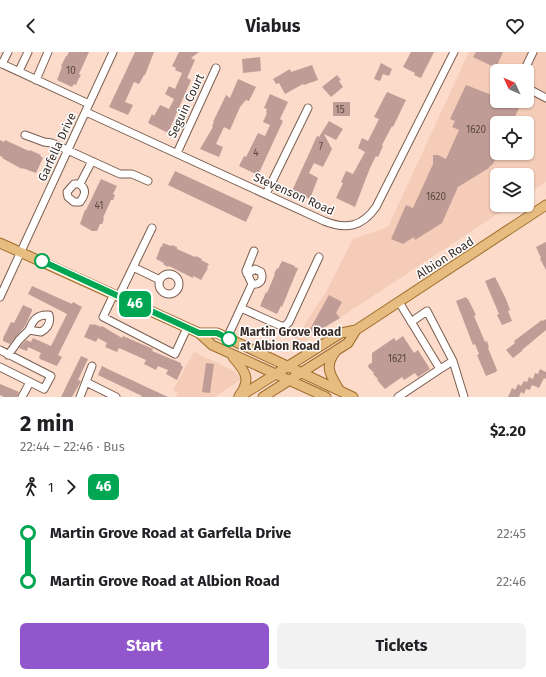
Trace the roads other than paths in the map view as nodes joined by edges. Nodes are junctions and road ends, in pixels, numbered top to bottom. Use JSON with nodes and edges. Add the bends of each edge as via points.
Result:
{"nodes":[{"id":1,"x":8,"y":52,"type":"edge"},
{"id":2,"x":28,"y":52,"type":"edge"},
{"id":3,"x":48,"y":52,"type":"edge"},
{"id":4,"x":113,"y":52,"type":"edge"},
{"id":5,"x":454,"y":52,"type":"edge"},
{"id":6,"x":533,"y":52,"type":"edge"},
{"id":7,"x":1,"y":63,"type":"edge"},
{"id":8,"x":527,"y":64,"type":"edge"},
{"id":9,"x":216,"y":68,"type":"dead end"},
{"id":10,"x":19,"y":71,"type":"junction"},
{"id":11,"x":36,"y":80,"type":"junction"},
{"id":12,"x":534,"y":92,"type":"edge"},
{"id":13,"x":546,"y":98,"type":"edge"},
{"id":14,"x":89,"y":104,"type":"junction"},
{"id":15,"x":308,"y":108,"type":"dead end"},
{"id":16,"x":86,"y":112,"type":"junction"},
{"id":17,"x":25,"y":135,"type":"dead end"},
{"id":18,"x":68,"y":150,"type":"junction"},
{"id":19,"x":177,"y":153,"type":"junction"},
{"id":20,"x":92,"y":161,"type":"junction"},
{"id":21,"x":148,"y":181,"type":"dead end"},
{"id":22,"x":80,"y":184,"type":"dead end"},
{"id":23,"x":266,"y":194,"type":"junction"},
{"id":24,"x":546,"y":205,"type":"edge"},
{"id":25,"x":152,"y":228,"type":"dead end"},
{"id":26,"x":0,"y":243,"type":"edge"},
{"id":27,"x":254,"y":251,"type":"dead end"},
{"id":28,"x":21,"y":252,"type":"junction"},
{"id":29,"x":319,"y":257,"type":"dead end"},
{"id":30,"x":133,"y":267,"type":"junction"},
{"id":31,"x":247,"y":274,"type":"junction"},
{"id":32,"x":160,"y":280,"type":"dead end"},
{"id":33,"x":252,"y":284,"type":"junction"},
{"id":34,"x":116,"y":295,"type":"junction"},
{"id":35,"x":0,"y":296,"type":"edge"},
{"id":36,"x":399,"y":302,"type":"junction"},
{"id":37,"x":241,"y":308,"type":"junction"},
{"id":38,"x":411,"y":322,"type":"junction"},
{"id":39,"x":187,"y":328,"type":"junction"},
{"id":40,"x":29,"y":330,"type":"dead end"},
{"id":41,"x":356,"y":330,"type":"junction"},
{"id":42,"x":199,"y":333,"type":"junction"},
{"id":43,"x":227,"y":338,"type":"junction"},
{"id":44,"x":338,"y":349,"type":"junction"},
{"id":45,"x":0,"y":350,"type":"edge"},
{"id":46,"x":229,"y":353,"type":"junction"},
{"id":47,"x":8,"y":354,"type":"junction"},
{"id":48,"x":453,"y":361,"type":"junction"},
{"id":49,"x":92,"y":366,"type":"dead end"},
{"id":50,"x":288,"y":366,"type":"junction"},
{"id":51,"x":0,"y":367,"type":"edge"},
{"id":52,"x":440,"y":369,"type":"junction"},
{"id":53,"x":301,"y":373,"type":"junction"},
{"id":54,"x":275,"y":374,"type":"junction"},
{"id":55,"x":289,"y":380,"type":"junction"},
{"id":56,"x":30,"y":382,"type":"junction"},
{"id":57,"x":86,"y":382,"type":"junction"},
{"id":58,"x":340,"y":391,"type":"junction"},
{"id":59,"x":22,"y":397,"type":"edge"},
{"id":60,"x":80,"y":397,"type":"edge"},
{"id":61,"x":116,"y":397,"type":"edge"},
{"id":62,"x":239,"y":397,"type":"edge"},
{"id":63,"x":263,"y":397,"type":"edge"},
{"id":64,"x":326,"y":397,"type":"edge"},
{"id":65,"x":353,"y":397,"type":"edge"},
{"id":66,"x":398,"y":397,"type":"edge"},
{"id":67,"x":464,"y":397,"type":"edge"}],
"edges":[{"from":1,"to":7,"type":"street"},
{"from":2,"to":10,"type":"street"},
{"from":3,"to":11,"type":"street"},
{"from":4,"to":14,"type":"street","name":"Garfella Drive"},
{"from":5,"to":23,"type":"street","name":"Stevenson Road","via":[[376,207],[366,219],[347,226],[332,224]]},
{"from":6,"to":8,"type":"street"},
{"from":7,"to":10,"type":"street"},
{"from":9,"to":19,"type":"street","name":"Seguin Court"},
{"from":10,"to":11,"type":"street"},
{"from":11,"to":14,"type":"street"},
{"from":12,"to":13,"type":"street"},
{"from":14,"to":16,"type":"street","name":"Garfella Drive"},
{"from":15,"to":23,"type":"street"},
{"from":16,"to":18,"type":"street","name":"Garfella Drive"},
{"from":16,"to":19,"type":"street","name":"Stevenson Road"},
{"from":17,"to":18,"type":"street"},
{"from":18,"to":20,"type":"street"},
{"from":18,"to":28,"type":"street","name":"Garfella Drive"},
{"from":19,"to":23,"type":"street","name":"Stevenson Road"},
{"from":20,"to":21,"type":"street","via":[[120,174],[132,174]]},
{"from":20,"to":22,"type":"street"},
{"from":24,"to":36,"type":"main road","name":"Albion Road"},
{"from":25,"to":30,"type":"street"},
{"from":26,"to":28,"type":"main road"},
{"from":27,"to":31,"type":"street","via":[[246,268]]},
{"from":28,"to":34,"type":"main road"},
{"from":28,"to":35,"type":"street","name":"Garfella Drive"},
{"from":29,"to":37,"type":"street","via":[[285,326]]},
{"from":30,"to":32,"type":"street"},
{"from":30,"to":34,"type":"street"},
{"from":31,"to":33,"type":"street"},
{"from":31,"to":33,"type":"street","via":[[253,269],[262,272],[261,282]]},
{"from":33,"to":37,"type":"street"},
{"from":34,"to":39,"type":"main road"},
{"from":34,"to":39,"type":"street","via":[[103,317],[176,354]]},
{"from":36,"to":38,"type":"street"},
{"from":36,"to":41,"type":"main road","name":"Albion Road"},
{"from":37,"to":43,"type":"street"},
{"from":38,"to":48,"type":"street","via":[[427,311]]},
{"from":38,"to":52,"type":"street"},
{"from":39,"to":42,"type":"main road"},
{"from":40,"to":47,"type":"street"},
{"from":41,"to":44,"type":"main road","name":"Albion Road","via":[[348,343]]},
{"from":41,"to":50,"type":"main road","name":"Albion Road","via":[[341,333]]},
{"from":42,"to":43,"type":"main road","via":[[217,333]]},
{"from":42,"to":46,"type":"main road","via":[[212,345]]},
{"from":43,"to":50,"type":"main road"},
{"from":44,"to":53,"type":"main road","name":"Albion Road"},
{"from":44,"to":58,"type":"main road","via":[[331,358],[329,367]]},
{"from":45,"to":47,"type":"street"},
{"from":46,"to":54,"type":"main road"},
{"from":46,"to":62,"type":"main road","via":[[243,368],[246,378],[245,387]]},
{"from":47,"to":56,"type":"street","via":[[51,376],[44,389]]},
{"from":48,"to":52,"type":"street"},
{"from":48,"to":67,"type":"street"},
{"from":49,"to":57,"type":"street"},
{"from":50,"to":53,"type":"main road"},
{"from":50,"to":54,"type":"main road","name":"Albion Road"},
{"from":51,"to":56,"type":"street"},
{"from":52,"to":66,"type":"street"},
{"from":53,"to":55,"type":"main road","name":"Albion Road"},
{"from":53,"to":58,"type":"main road"},
{"from":54,"to":55,"type":"main road"},
{"from":54,"to":62,"type":"main road","name":"Albion Road"},
{"from":55,"to":63,"type":"main road","name":"Albion Road"},
{"from":55,"to":64,"type":"main road"},
{"from":56,"to":59,"type":"street"},
{"from":57,"to":60,"type":"street"},
{"from":57,"to":61,"type":"street"},
{"from":58,"to":65,"type":"main road"}]}
